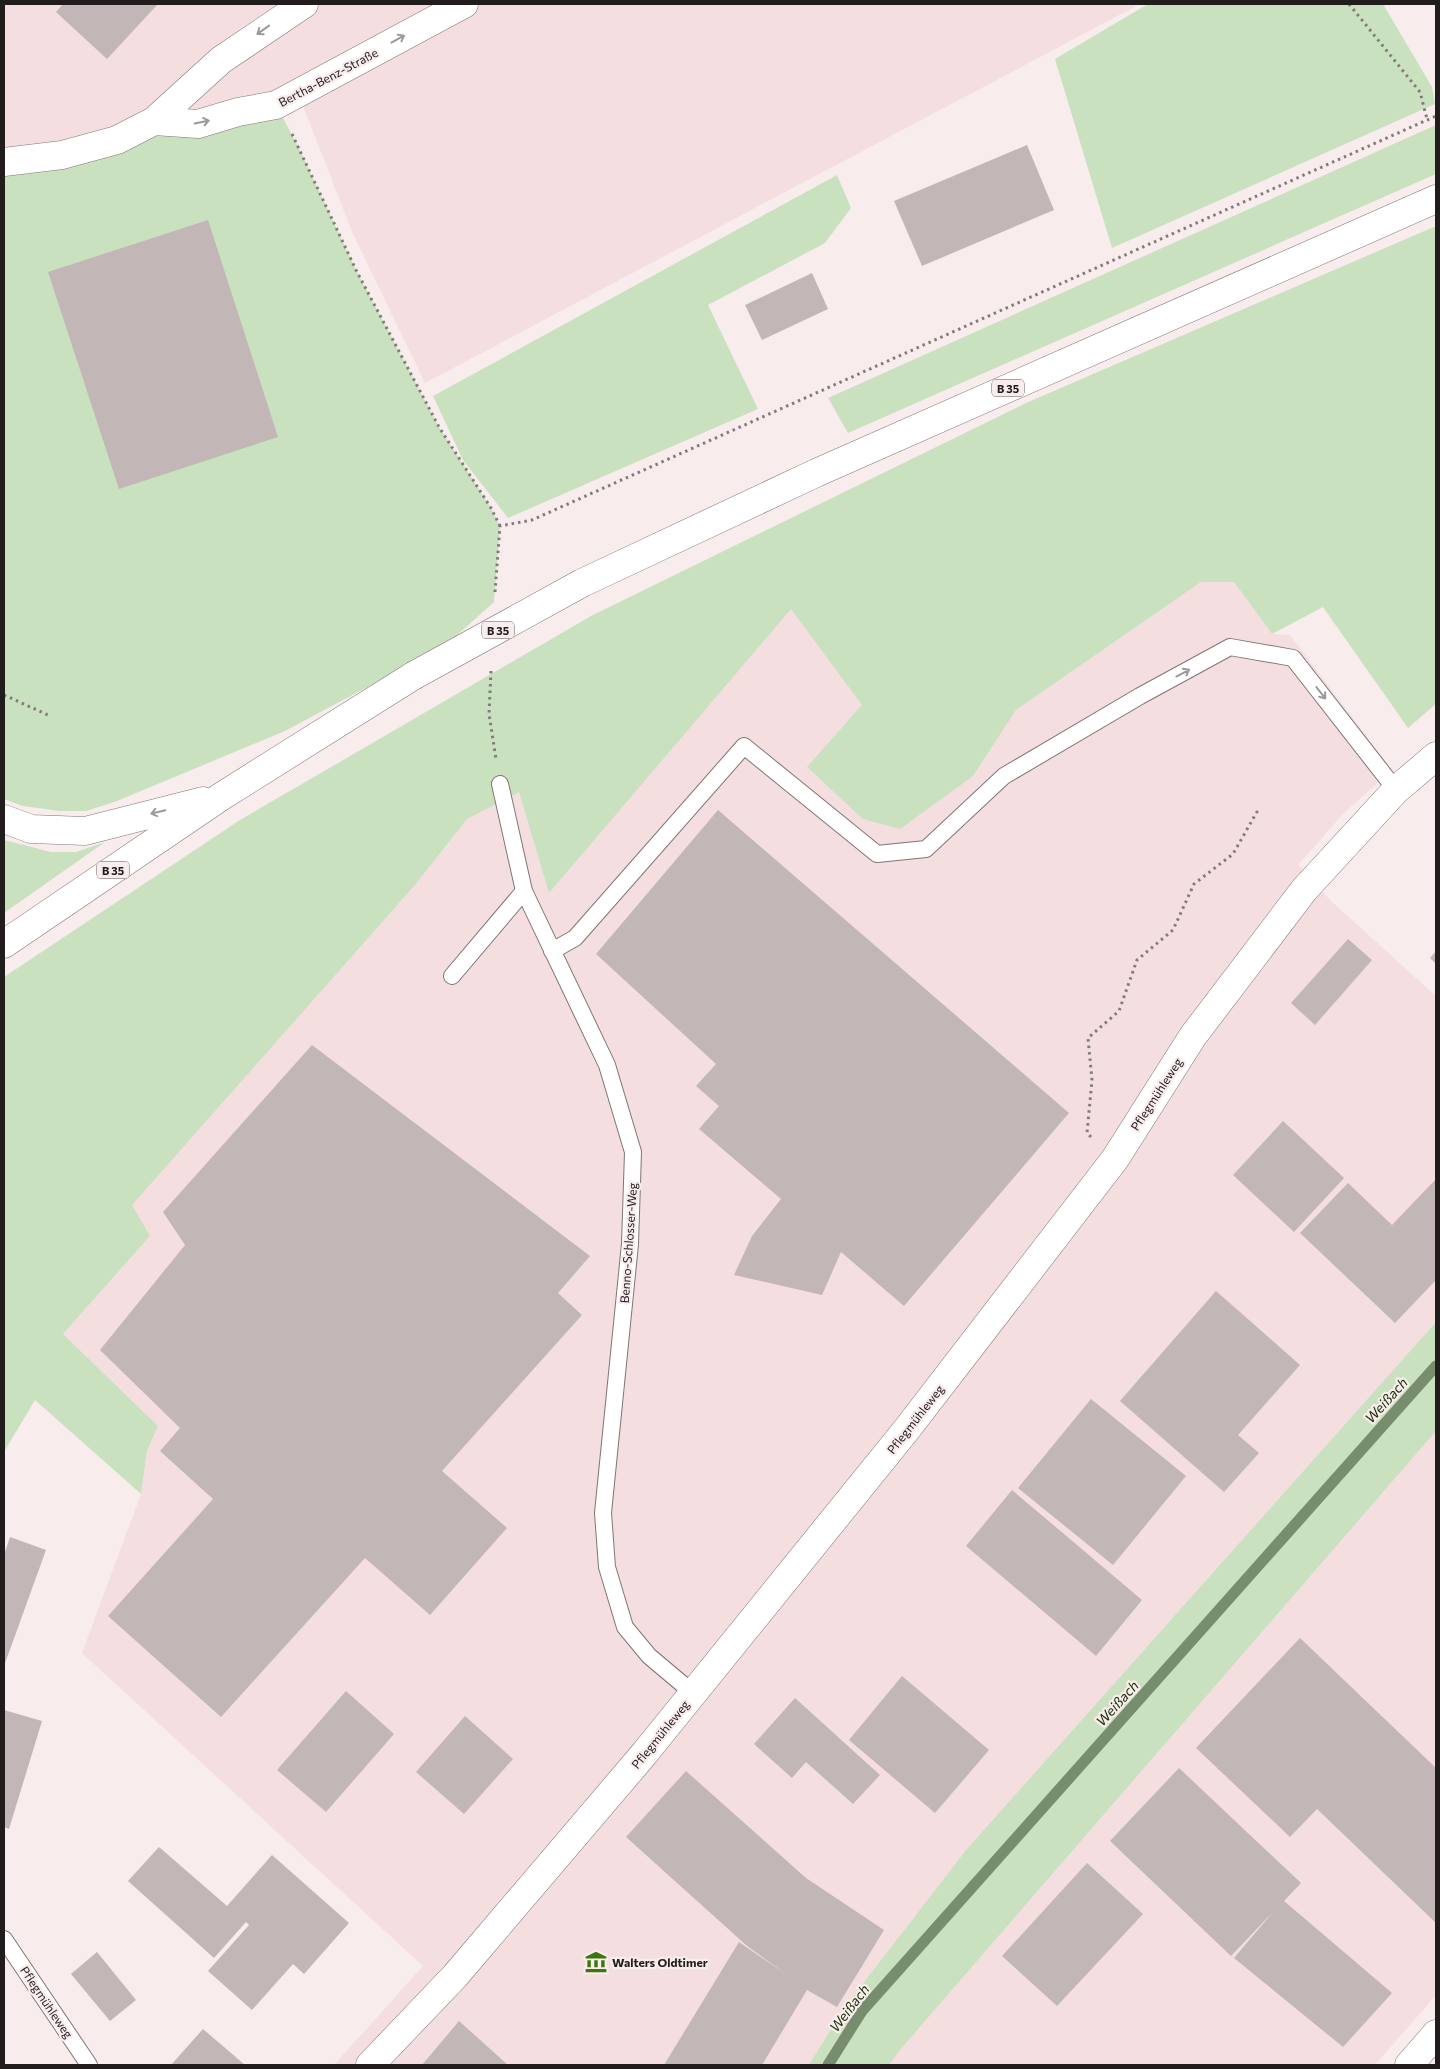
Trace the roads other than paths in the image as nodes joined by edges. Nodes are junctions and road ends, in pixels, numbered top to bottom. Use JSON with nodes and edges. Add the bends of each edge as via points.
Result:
{"nodes":[{"id":1,"x":304,"y":4,"type":"edge"},
{"id":2,"x":464,"y":4,"type":"edge"},
{"id":3,"x":154,"y":121,"type":"junction"},
{"id":4,"x":4,"y":162,"type":"edge"},
{"id":5,"x":1436,"y":199,"type":"edge"},
{"id":6,"x":1436,"y":756,"type":"edge"},
{"id":7,"x":500,"y":784,"type":"road end"},
{"id":8,"x":1396,"y":790,"type":"junction"},
{"id":9,"x":222,"y":796,"type":"junction"},
{"id":10,"x":4,"y":819,"type":"edge"},
{"id":11,"x":524,"y":890,"type":"junction"},
{"id":12,"x":4,"y":944,"type":"edge"},
{"id":13,"x":552,"y":951,"type":"junction"},
{"id":14,"x":452,"y":976,"type":"dead end"},
{"id":15,"x":694,"y":1693,"type":"junction"},
{"id":16,"x":4,"y":1939,"type":"edge"},
{"id":17,"x":1436,"y":2034,"type":"edge"},
{"id":18,"x":89,"y":2065,"type":"edge"},
{"id":19,"x":370,"y":2065,"type":"edge"},
{"id":20,"x":1409,"y":2065,"type":"edge"}],
"edges":[{"from":1,"to":3,"type":"street","one_way":true,"via":[[220,60]]},
{"from":3,"to":2,"type":"street","name":"Bertha-Benz-Straße","one_way":true,"via":[[198,124],[276,105]]},
{"from":3,"to":4,"type":"street","via":[[117,140],[62,155]]},
{"from":5,"to":9,"type":"street","number":"B 35","bridge":true,"via":[[816,473],[582,583],[413,676]]},
{"from":6,"to":8,"type":"street","name":"Pflegmühleweg"},
{"from":7,"to":11,"type":"lane","name":"Benno-Schlosser-Weg"},
{"from":13,"to":8,"type":"lane","one_way":true,"via":[[575,938],[744,746],[877,854],[926,849],[1004,776],[1230,647],[1293,658]]},
{"from":8,"to":15,"type":"street","name":"Pflegmühleweg","via":[[1304,890],[1193,1036],[1115,1159],[907,1430]]},
{"from":9,"to":10,"type":"street","one_way":true,"via":[[85,831],[31,829]]},
{"from":9,"to":12,"type":"street","number":"B 35"},
{"from":11,"to":13,"type":"lane","name":"Benno-Schlosser-Weg"},
{"from":11,"to":14,"type":"lane"},
{"from":13,"to":15,"type":"lane","name":"Benno-Schlosser-Weg","via":[[607,1065],[633,1152],[630,1244],[604,1513],[608,1567],[625,1627],[649,1656]]},
{"from":15,"to":19,"type":"street","name":"Pflegmühleweg","via":[[456,1976]]},
{"from":16,"to":18,"type":"lane","name":"Pflegmühleweg"},
{"from":17,"to":20,"type":"street"}]}
